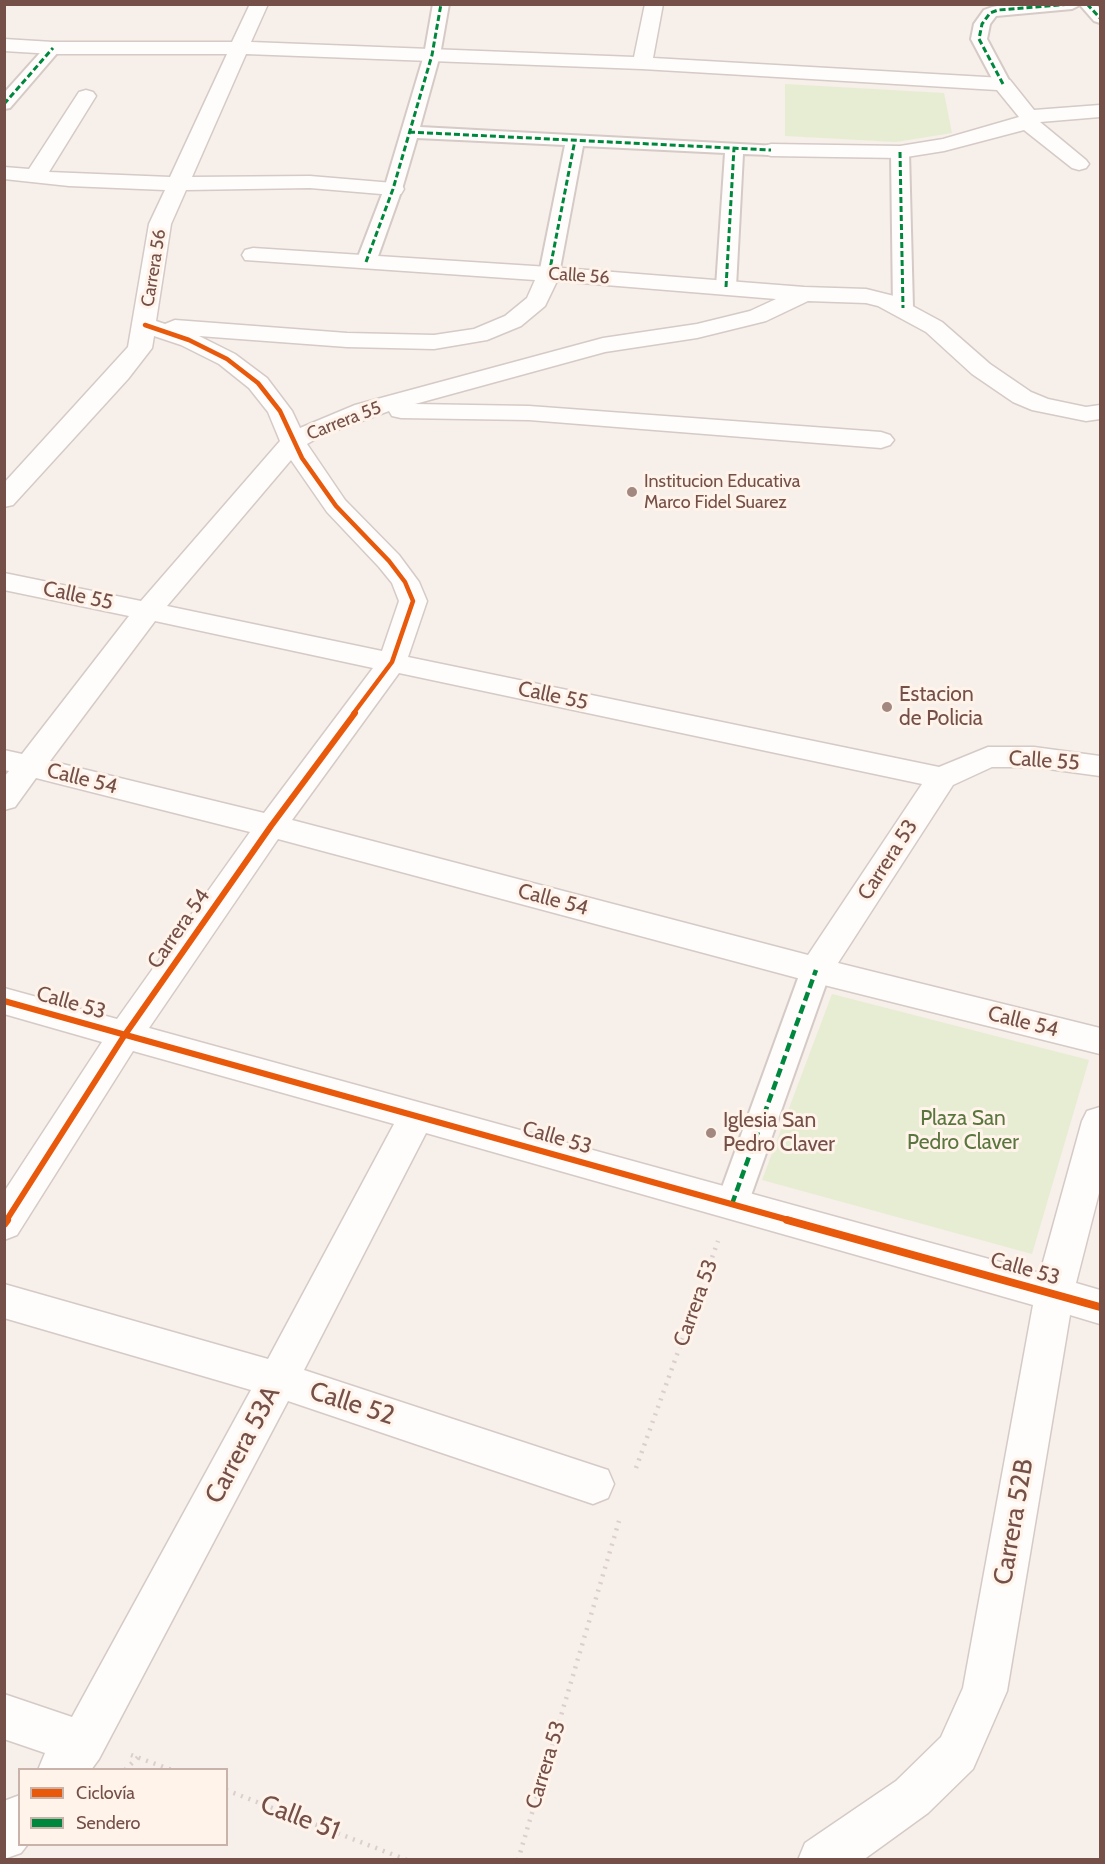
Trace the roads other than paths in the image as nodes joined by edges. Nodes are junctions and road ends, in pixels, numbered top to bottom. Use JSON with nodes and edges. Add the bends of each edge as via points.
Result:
{"nodes":[{"id":1,"x":259,"y":4,"type":"edge"},
{"id":2,"x":441,"y":4,"type":"edge"},
{"id":3,"x":654,"y":4,"type":"edge"},
{"id":4,"x":1072,"y":4,"type":"edge"},
{"id":5,"x":1087,"y":4,"type":"edge"},
{"id":6,"x":1101,"y":18,"type":"edge"},
{"id":7,"x":4,"y":45,"type":"edge"},
{"id":8,"x":53,"y":48,"type":"junction"},
{"id":9,"x":239,"y":49,"type":"junction"},
{"id":10,"x":432,"y":55,"type":"junction"},
{"id":11,"x":642,"y":63,"type":"junction"},
{"id":12,"x":1003,"y":84,"type":"junction"},
{"id":13,"x":86,"y":96,"type":"dead end"},
{"id":14,"x":4,"y":104,"type":"edge"},
{"id":15,"x":1101,"y":111,"type":"edge"},
{"id":16,"x":1028,"y":120,"type":"junction"},
{"id":17,"x":410,"y":132,"type":"junction"},
{"id":18,"x":575,"y":140,"type":"junction"},
{"id":19,"x":734,"y":148,"type":"junction"},
{"id":20,"x":771,"y":150,"type":"joint"},
{"id":21,"x":900,"y":152,"type":"junction"},
{"id":22,"x":1079,"y":164,"type":"dead end"},
{"id":23,"x":4,"y":173,"type":"edge"},
{"id":24,"x":35,"y":177,"type":"junction"},
{"id":25,"x":176,"y":184,"type":"junction"},
{"id":26,"x":393,"y":189,"type":"junction"},
{"id":27,"x":253,"y":255,"type":"dead end"},
{"id":28,"x":366,"y":262,"type":"junction"},
{"id":29,"x":549,"y":274,"type":"junction"},
{"id":30,"x":726,"y":287,"type":"junction"},
{"id":31,"x":804,"y":294,"type":"junction"},
{"id":32,"x":903,"y":308,"type":"junction"},
{"id":33,"x":145,"y":325,"type":"junction"},
{"id":34,"x":364,"y":410,"type":"junction"},
{"id":35,"x":1101,"y":412,"type":"edge"},
{"id":36,"x":881,"y":440,"type":"dead end"},
{"id":37,"x":292,"y":442,"type":"junction"},
{"id":38,"x":4,"y":499,"type":"edge"},
{"id":39,"x":4,"y":581,"type":"edge"},
{"id":40,"x":148,"y":611,"type":"junction"},
{"id":41,"x":392,"y":662,"type":"junction"},
{"id":42,"x":17,"y":763,"type":"edge"},
{"id":43,"x":1101,"y":766,"type":"edge"},
{"id":44,"x":942,"y":778,"type":"junction"},
{"id":45,"x":4,"y":799,"type":"edge"},
{"id":46,"x":271,"y":826,"type":"junction"},
{"id":47,"x":816,"y":970,"type":"junction"},
{"id":48,"x":4,"y":1001,"type":"edge"},
{"id":49,"x":124,"y":1036,"type":"junction"},
{"id":50,"x":1101,"y":1041,"type":"edge"},
{"id":51,"x":417,"y":1115,"type":"junction"},
{"id":52,"x":1101,"y":1121,"type":"edge"},
{"id":53,"x":732,"y":1204,"type":"junction"},
{"id":54,"x":4,"y":1224,"type":"edge"},
{"id":55,"x":1053,"y":1294,"type":"junction"},
{"id":56,"x":4,"y":1301,"type":"edge"},
{"id":57,"x":1101,"y":1307,"type":"edge"},
{"id":58,"x":278,"y":1380,"type":"junction"},
{"id":59,"x":593,"y":1484,"type":"dead end"},
{"id":60,"x":4,"y":1716,"type":"edge"},
{"id":61,"x":72,"y":1756,"type":"edge"},
{"id":62,"x":18,"y":1820,"type":"edge"},
{"id":63,"x":4,"y":1836,"type":"edge"},
{"id":64,"x":822,"y":1860,"type":"edge"}],
"edges":[{"from":1,"to":9,"type":"street","name":"Carrera 56"},
{"from":2,"to":10,"type":"street"},
{"from":3,"to":11,"type":"street"},
{"from":4,"to":12,"type":"street","via":[[990,13],[982,24],[979,39]]},
{"from":5,"to":6,"type":"street"},
{"from":7,"to":8,"type":"street"},
{"from":8,"to":9,"type":"street"},
{"from":8,"to":14,"type":"street"},
{"from":9,"to":10,"type":"street"},
{"from":9,"to":25,"type":"street","name":"Carrera 56"},
{"from":10,"to":11,"type":"street"},
{"from":10,"to":17,"type":"street"},
{"from":11,"to":12,"type":"street"},
{"from":12,"to":16,"type":"street"},
{"from":13,"to":24,"type":"street"},
{"from":15,"to":16,"type":"street"},
{"from":16,"to":21,"type":"street","via":[[944,145]]},
{"from":16,"to":22,"type":"street"},
{"from":17,"to":18,"type":"street"},
{"from":17,"to":26,"type":"street"},
{"from":18,"to":19,"type":"street"},
{"from":18,"to":29,"type":"street"},
{"from":19,"to":20,"type":"street"},
{"from":19,"to":30,"type":"street"},
{"from":20,"to":21,"type":"street"},
{"from":21,"to":32,"type":"street"},
{"from":23,"to":24,"type":"street"},
{"from":24,"to":25,"type":"street"},
{"from":25,"to":26,"type":"street","via":[[310,182]]},
{"from":25,"to":33,"type":"street","name":"Carrera 56","via":[[160,224]]},
{"from":26,"to":28,"type":"street"},
{"from":27,"to":28,"type":"street","name":"Calle 56"},
{"from":28,"to":29,"type":"street","name":"Calle 56"},
{"from":29,"to":30,"type":"street","name":"Calle 56"},
{"from":29,"to":33,"type":"street","via":[[537,301],[513,321],[479,335],[434,342],[347,340]]},
{"from":30,"to":31,"type":"street","name":"Calle 56"},
{"from":31,"to":32,"type":"street","name":"Calle 56","via":[[866,296]]},
{"from":31,"to":34,"type":"street","name":"Carrera 55","via":[[758,316],[698,331],[603,345]]},
{"from":32,"to":35,"type":"street","name":"Calle 56","via":[[934,327],[981,369],[1022,397],[1086,414]]},
{"from":33,"to":37,"type":"street","name":"Carrera 54","via":[[227,359],[258,383],[280,411]]},
{"from":33,"to":38,"type":"street","name":"Carrera 56","via":[[140,348],[119,374]]},
{"from":34,"to":36,"type":"street","via":[[528,413]]},
{"from":34,"to":37,"type":"street","name":"Carrera 55"},
{"from":37,"to":40,"type":"street","name":"Carrera 55"},
{"from":37,"to":41,"type":"street","name":"Carrera 54","via":[[336,506],[405,582],[413,601]]},
{"from":39,"to":40,"type":"street","name":"Calle 55"},
{"from":40,"to":41,"type":"street","name":"Calle 55"},
{"from":40,"to":42,"type":"street","name":"Carrera 55"},
{"from":41,"to":44,"type":"street","name":"Calle 55"},
{"from":41,"to":46,"type":"street","name":"Carrera 54"},
{"from":42,"to":45,"type":"street","name":"Carrera 55"},
{"from":42,"to":46,"type":"street","name":"Calle 54"},
{"from":43,"to":44,"type":"street","name":"Calle 55","via":[[988,757]]},
{"from":44,"to":47,"type":"street","name":"Carrera 53"},
{"from":46,"to":47,"type":"street","name":"Calle 54"},
{"from":46,"to":49,"type":"street","name":"Carrera 54"},
{"from":47,"to":50,"type":"street","name":"Calle 54"},
{"from":47,"to":53,"type":"street","name":"Carrera 53"},
{"from":48,"to":49,"type":"street","name":"Calle 53"},
{"from":49,"to":51,"type":"street","name":"Calle 53"},
{"from":49,"to":54,"type":"street","name":"Carrera 54"},
{"from":51,"to":53,"type":"street","name":"Calle 53"},
{"from":51,"to":58,"type":"street","name":"Carrera 53A"},
{"from":52,"to":55,"type":"street","name":"Carrera 52B"},
{"from":53,"to":55,"type":"street","name":"Calle 53"},
{"from":55,"to":57,"type":"street","name":"Calle 53"},
{"from":55,"to":64,"type":"street","name":"Carrera 52B","via":[[985,1691],[957,1753],[912,1797]]},
{"from":56,"to":58,"type":"street","name":"Calle 52"},
{"from":58,"to":59,"type":"street","name":"Calle 52"},
{"from":58,"to":61,"type":"street","name":"Carrera 53A"},
{"from":60,"to":61,"type":"street"},
{"from":62,"to":63,"type":"street"}]}
